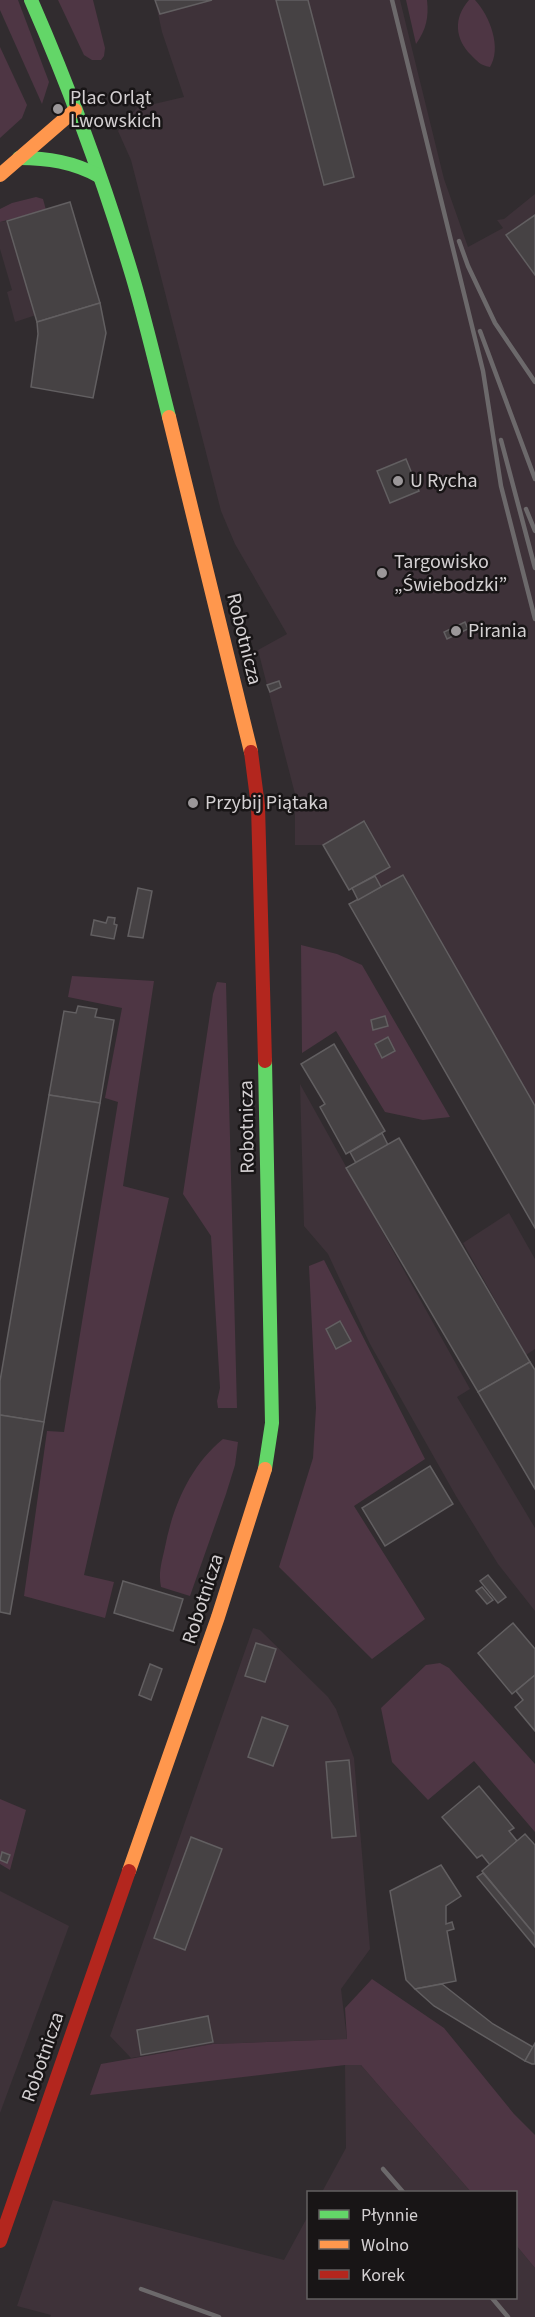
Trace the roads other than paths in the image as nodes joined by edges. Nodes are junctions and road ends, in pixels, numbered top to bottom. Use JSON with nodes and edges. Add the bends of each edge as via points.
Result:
{"nodes":[{"id":1,"x":32,"y":0,"type":"edge"},
{"id":2,"x":75,"y":110,"type":"junction"},
{"id":3,"x":20,"y":158,"type":"junction"},
{"id":4,"x":0,"y":175,"type":"edge"},
{"id":5,"x":99,"y":176,"type":"junction"},
{"id":6,"x":0,"y":2241,"type":"edge"}],
"edges":[{"from":1,"to":2,"type":"street","name":"Robotnicza"},
{"from":2,"to":3,"type":"street"},
{"from":2,"to":5,"type":"street","name":"Robotnicza"},
{"from":3,"to":4,"type":"street"},
{"from":3,"to":5,"type":"street","via":[[63,160]]},
{"from":5,"to":6,"type":"street","name":"Robotnicza","via":[[132,276],[253,761],[263,961],[272,1423],[266,1467],[218,1617]]}]}
